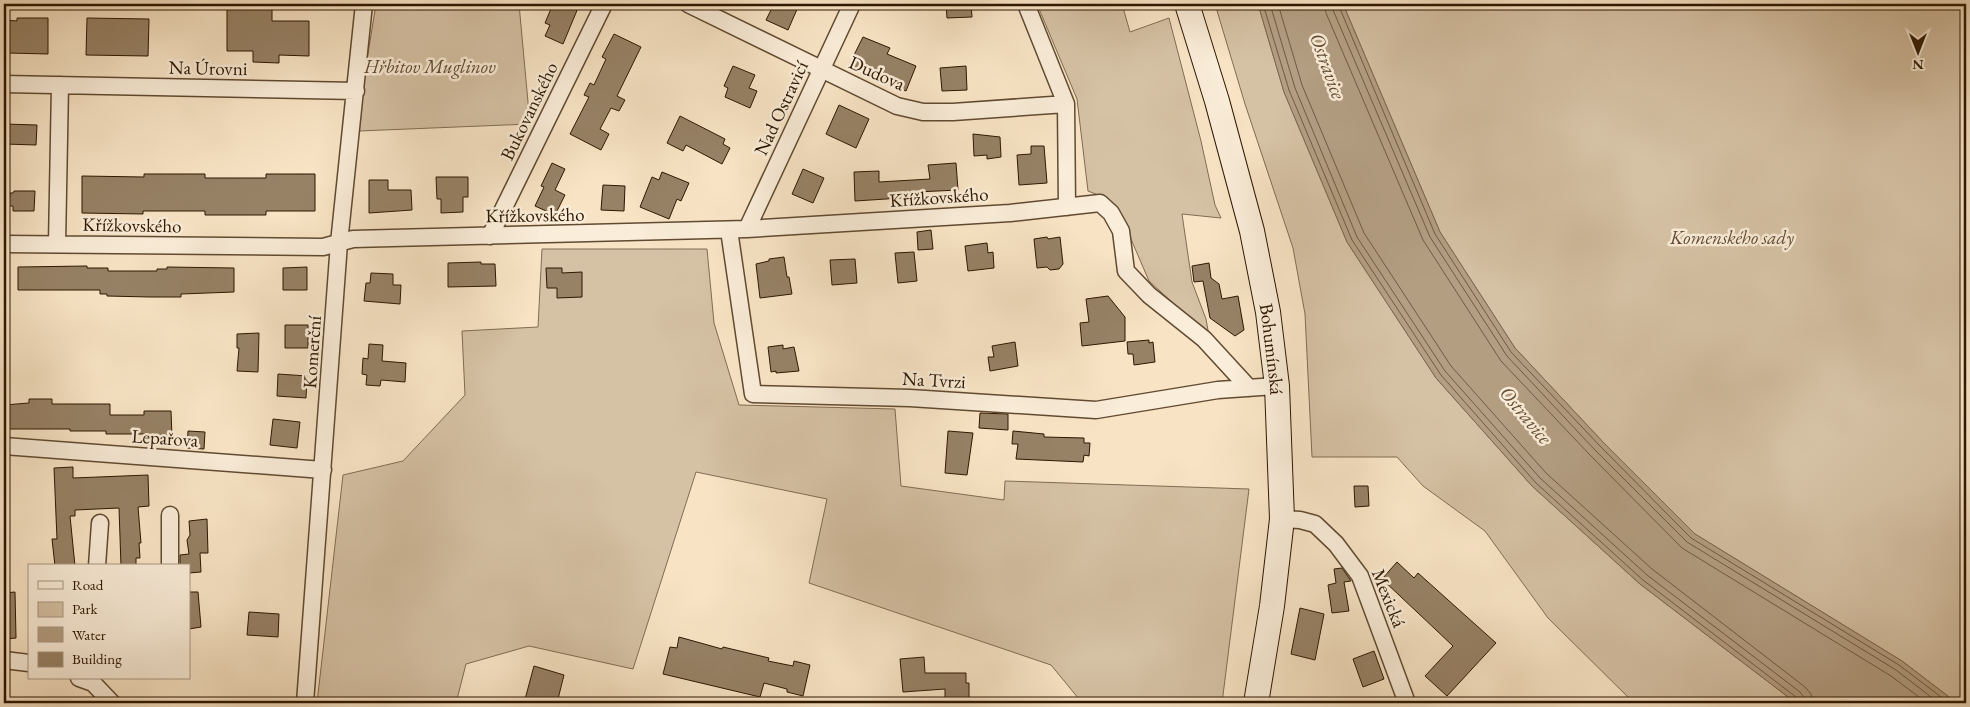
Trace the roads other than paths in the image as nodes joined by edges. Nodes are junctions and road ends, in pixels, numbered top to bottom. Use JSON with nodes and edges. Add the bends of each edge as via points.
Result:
{"nodes":[{"id":1,"x":364,"y":4,"type":"edge"},
{"id":2,"x":604,"y":4,"type":"edge"},
{"id":3,"x":688,"y":4,"type":"edge"},
{"id":4,"x":852,"y":4,"type":"edge"},
{"id":5,"x":1026,"y":4,"type":"edge"},
{"id":6,"x":1187,"y":4,"type":"edge"},
{"id":7,"x":820,"y":69,"type":"junction"},
{"id":8,"x":4,"y":84,"type":"edge"},
{"id":9,"x":60,"y":85,"type":"junction"},
{"id":10,"x":356,"y":91,"type":"junction"},
{"id":11,"x":1066,"y":104,"type":"junction"},
{"id":12,"x":1067,"y":206,"type":"junction"},
{"id":13,"x":747,"y":229,"type":"junction"},
{"id":14,"x":729,"y":230,"type":"junction"},
{"id":15,"x":490,"y":236,"type":"junction"},
{"id":16,"x":339,"y":243,"type":"junction"},
{"id":17,"x":4,"y":244,"type":"edge"},
{"id":18,"x":56,"y":244,"type":"junction"},
{"id":19,"x":1277,"y":386,"type":"junction"},
{"id":20,"x":1249,"y":388,"type":"junction"},
{"id":21,"x":4,"y":446,"type":"edge"},
{"id":22,"x":323,"y":470,"type":"junction"},
{"id":23,"x":170,"y":515,"type":"dead end"},
{"id":24,"x":1282,"y":519,"type":"junction"},
{"id":25,"x":100,"y":523,"type":"dead end"},
{"id":26,"x":97,"y":564,"type":"edge"},
{"id":27,"x":170,"y":564,"type":"edge"},
{"id":28,"x":4,"y":660,"type":"edge"},
{"id":29,"x":28,"y":663,"type":"edge"},
{"id":30,"x":85,"y":680,"type":"edge"},
{"id":31,"x":112,"y":703,"type":"edge"},
{"id":32,"x":306,"y":703,"type":"edge"},
{"id":33,"x":1256,"y":703,"type":"edge"},
{"id":34,"x":1407,"y":703,"type":"edge"}],
"edges":[{"from":1,"to":10,"type":"street","name":"Komerční"},
{"from":2,"to":15,"type":"street","name":"Bukovanského"},
{"from":3,"to":7,"type":"street","name":"Dudova"},
{"from":4,"to":7,"type":"street","name":"Nad Ostravicí"},
{"from":5,"to":11,"type":"street"},
{"from":6,"to":19,"type":"main road","name":"Bohumínská","via":[[1252,231],[1268,312]]},
{"from":7,"to":11,"type":"street","name":"Dudova","via":[[897,106],[923,112]]},
{"from":7,"to":13,"type":"street","name":"Nad Ostravicí"},
{"from":8,"to":9,"type":"street","name":"Na Úrovni"},
{"from":9,"to":10,"type":"street","name":"Na Úrovni"},
{"from":9,"to":18,"type":"street"},
{"from":10,"to":16,"type":"street","name":"Komerční"},
{"from":11,"to":12,"type":"street"},
{"from":12,"to":13,"type":"street","name":"Křížkovského","via":[[1010,213]]},
{"from":12,"to":20,"type":"street","name":"Křížkovského","via":[[1100,203],[1121,231],[1126,271],[1149,295],[1204,339]]},
{"from":13,"to":14,"type":"street","name":"Křížkovského"},
{"from":14,"to":15,"type":"street","name":"Křížkovského"},
{"from":14,"to":20,"type":"street","name":"Na Tvrzi","via":[[753,394],[910,398],[1096,410]]},
{"from":15,"to":16,"type":"street","name":"Křížkovského","via":[[353,239]]},
{"from":16,"to":18,"type":"street","name":"Křížkovského","via":[[323,247]]},
{"from":16,"to":22,"type":"street","name":"Komerční"},
{"from":17,"to":18,"type":"street","name":"Křížkovského"},
{"from":19,"to":20,"type":"street","name":"Na Tvrzi"},
{"from":19,"to":24,"type":"main road","name":"Bohumínská"},
{"from":21,"to":22,"type":"street","name":"Lepařova"},
{"from":22,"to":32,"type":"street","name":"Komerční"},
{"from":23,"to":27,"type":"street"},
{"from":24,"to":33,"type":"main road","name":"Bohumínská"},
{"from":24,"to":34,"type":"street","name":"Mexická","via":[[1315,524],[1336,544],[1360,576]]},
{"from":25,"to":26,"type":"street"},
{"from":28,"to":29,"type":"street"},
{"from":30,"to":31,"type":"street","via":[[93,683]]}]}
